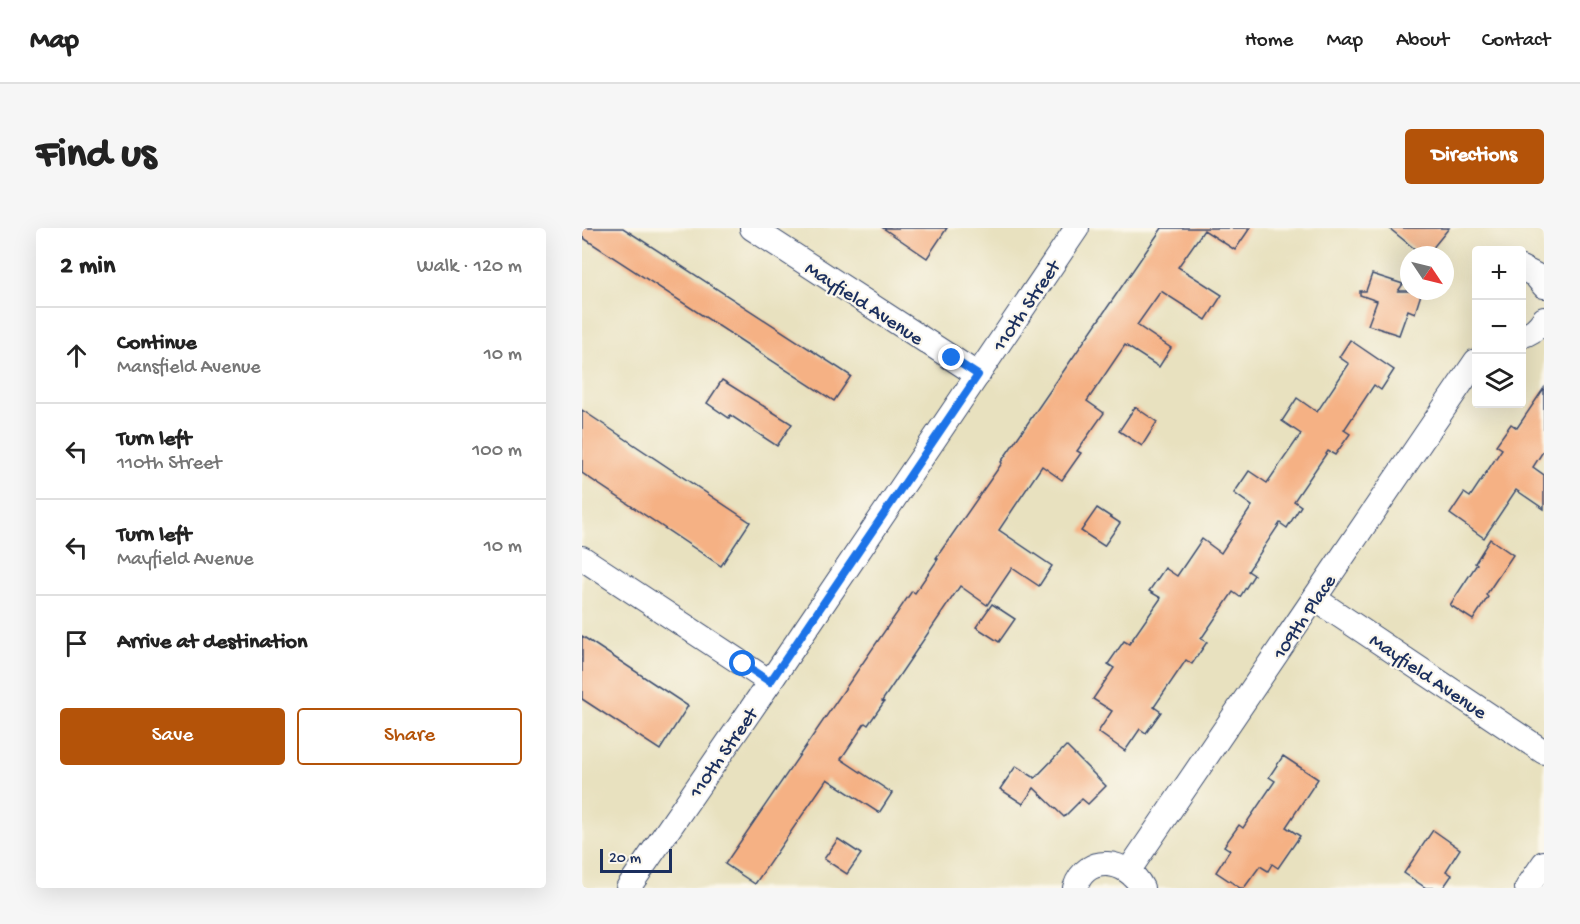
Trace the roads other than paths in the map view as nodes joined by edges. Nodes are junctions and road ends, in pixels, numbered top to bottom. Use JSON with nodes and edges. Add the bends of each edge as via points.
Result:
{"nodes":[{"id":1,"x":752,"y":228,"type":"edge"},
{"id":2,"x":1077,"y":228,"type":"edge"},
{"id":3,"x":1526,"y":270,"type":"edge"},
{"id":4,"x":1544,"y":286,"type":"edge"},
{"id":5,"x":1544,"y":319,"type":"edge"},
{"id":6,"x":1526,"y":334,"type":"edge"},
{"id":7,"x":1472,"y":368,"type":"edge"},
{"id":8,"x":978,"y":375,"type":"junction"},
{"id":9,"x":582,"y":558,"type":"edge"},
{"id":10,"x":1315,"y":599,"type":"junction"},
{"id":11,"x":770,"y":682,"type":"junction"},
{"id":12,"x":1544,"y":752,"type":"edge"},
{"id":13,"x":1544,"y":863,"type":"edge"},
{"id":14,"x":1136,"y":879,"type":"edge"},
{"id":15,"x":628,"y":888,"type":"edge"},
{"id":16,"x":1075,"y":888,"type":"edge"},
{"id":17,"x":1527,"y":888,"type":"edge"}],
"edges":[{"from":1,"to":8,"type":"street","name":"Mayfield Avenue"},
{"from":2,"to":8,"type":"street","name":"110th Street"},
{"from":3,"to":4,"type":"street"},
{"from":5,"to":6,"type":"street","via":[[1539,327]]},
{"from":7,"to":10,"type":"street","name":"109th Place"},
{"from":8,"to":11,"type":"street","name":"110th Street"},
{"from":9,"to":11,"type":"street"},
{"from":10,"to":12,"type":"street","name":"Mayfield Avenue"},
{"from":10,"to":14,"type":"street","name":"109th Place"},
{"from":11,"to":15,"type":"street","name":"110th Street"},
{"from":13,"to":17,"type":"street"},
{"from":14,"to":16,"type":"street","name":"109th Place","via":[[1118,865],[1106,864],[1084,873]]}]}
